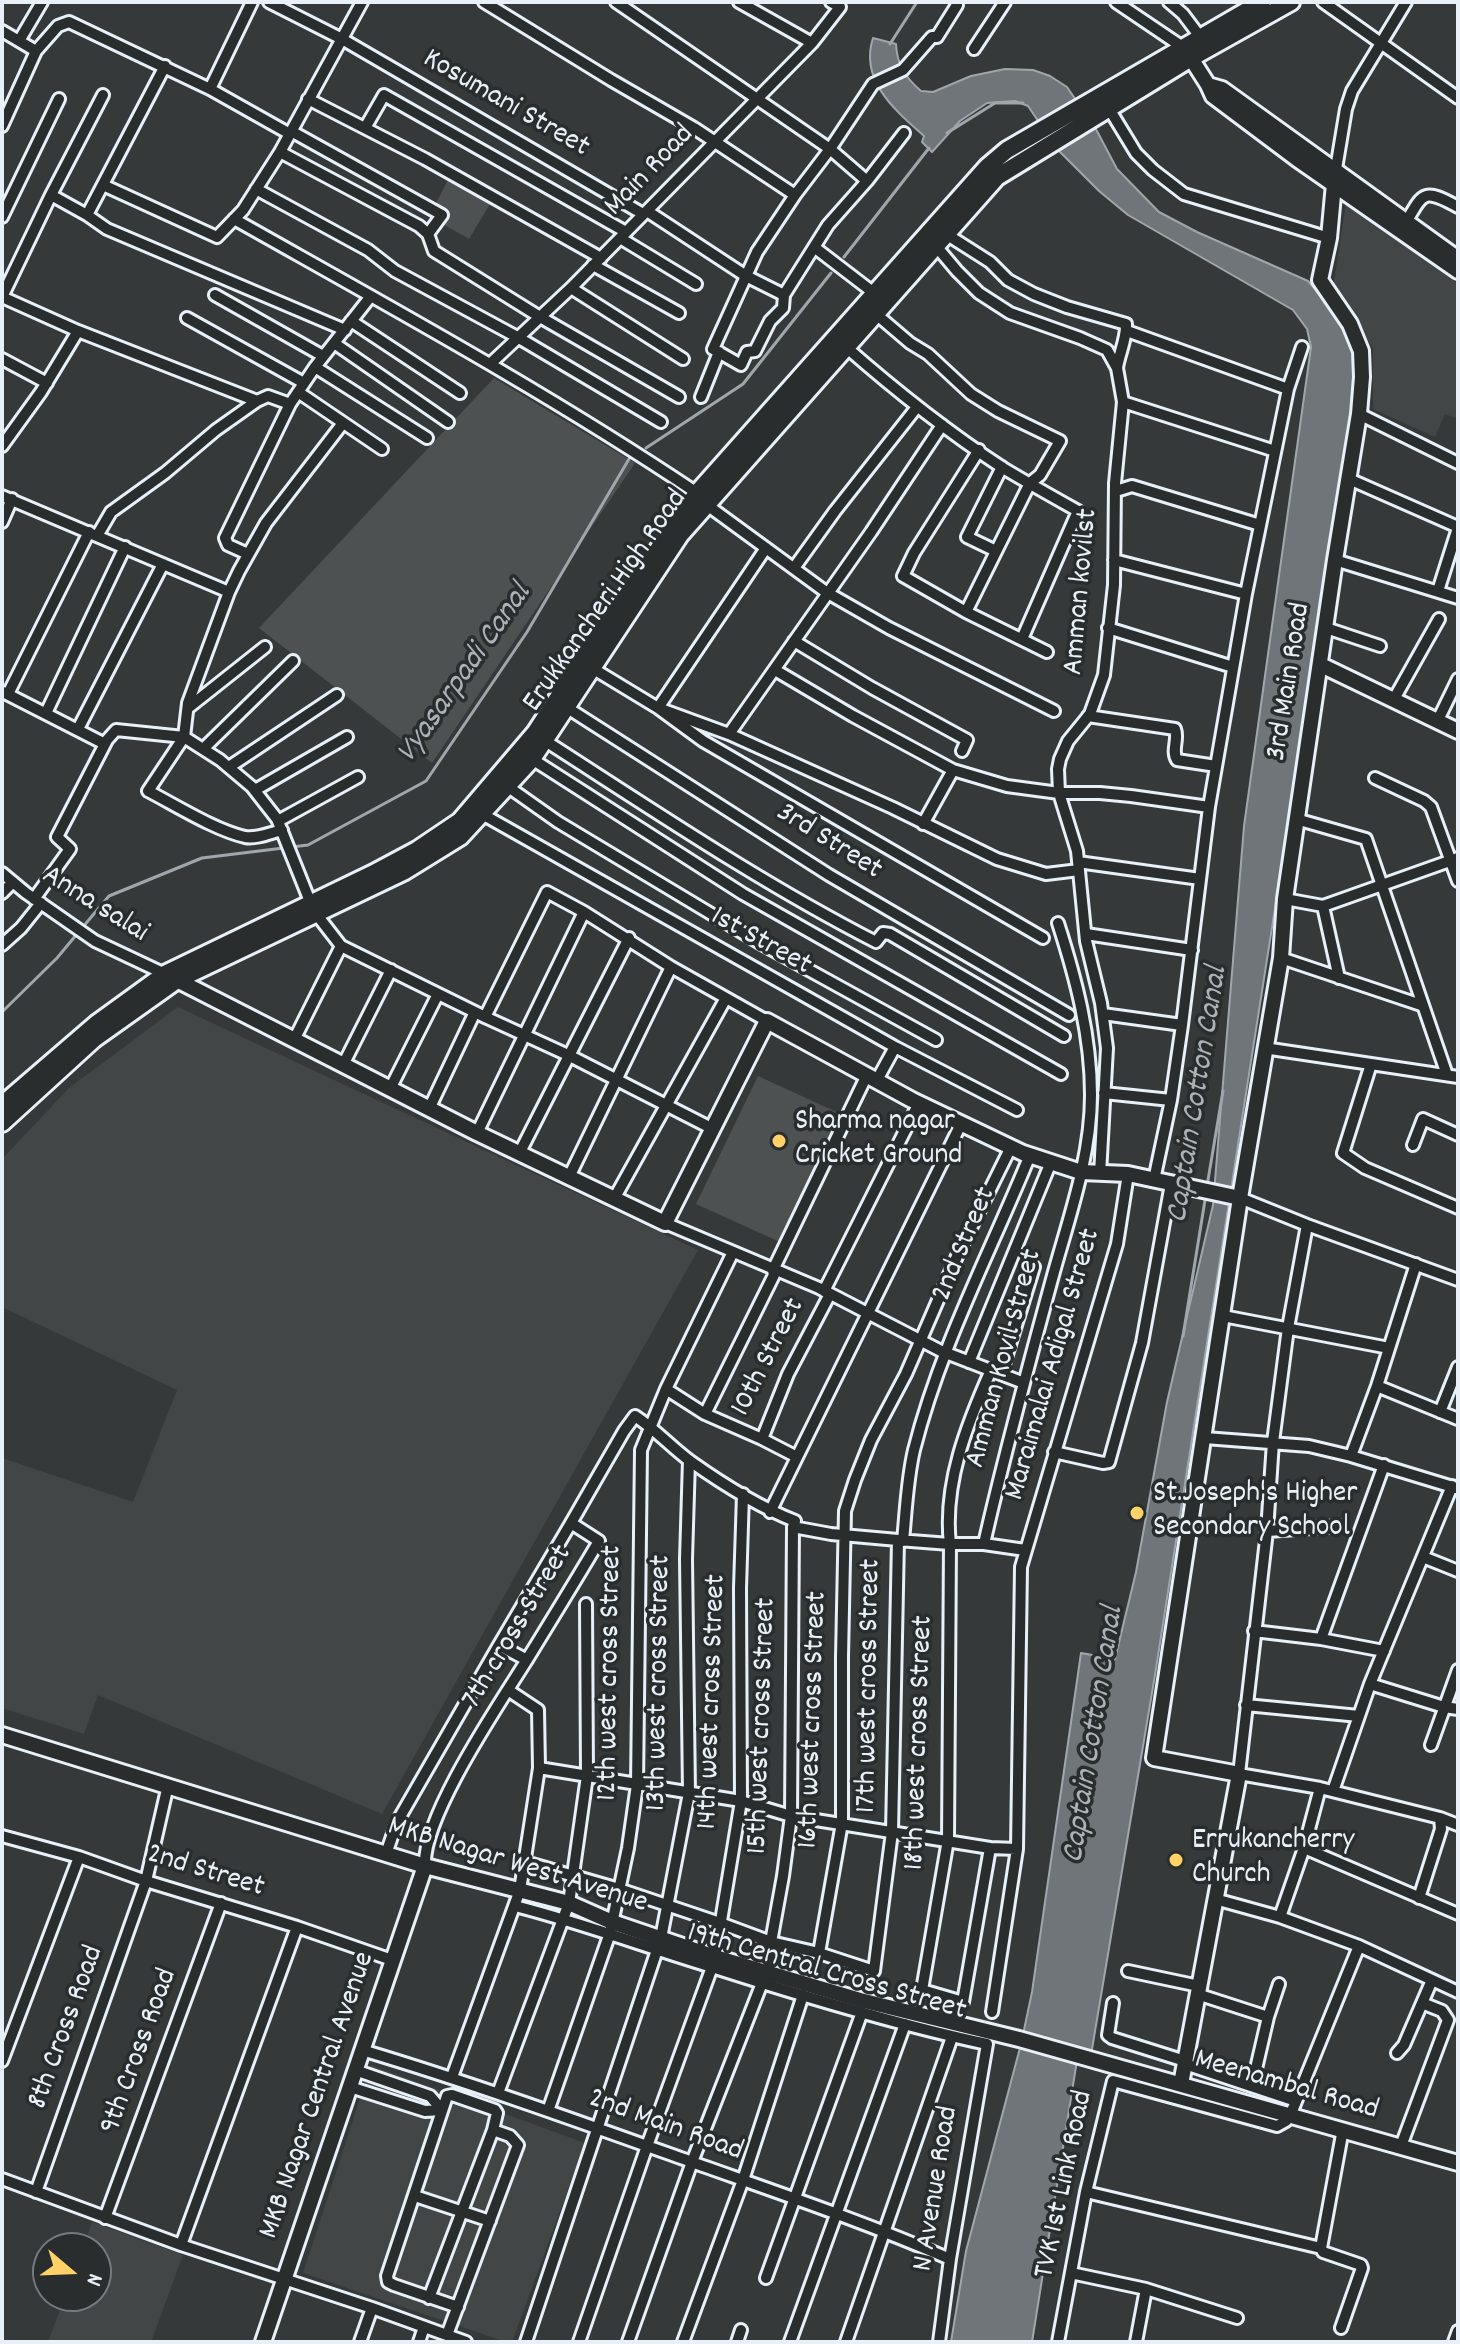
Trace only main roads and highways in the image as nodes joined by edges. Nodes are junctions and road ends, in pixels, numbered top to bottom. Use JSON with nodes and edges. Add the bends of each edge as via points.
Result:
{"nodes":[{"id":1,"x":1262,"y":2,"type":"edge"},
{"id":2,"x":1291,"y":2,"type":"edge"},
{"id":3,"x":1187,"y":53,"type":"junction"},
{"id":4,"x":1034,"y":144,"type":"junction"},
{"id":5,"x":878,"y":303,"type":"junction"},
{"id":6,"x":702,"y":499,"type":"junction"},
{"id":7,"x":314,"y":909,"type":"junction"},
{"id":8,"x":171,"y":977,"type":"junction"},
{"id":9,"x":2,"y":1105,"type":"edge"},
{"id":10,"x":2,"y":1123,"type":"edge"}],
"edges":[{"from":1,"to":3,"type":"main road","via":[[1201,38]]},
{"from":2,"to":3,"type":"main road"},
{"from":3,"to":4,"type":"main road","name":"Erukkancheri High Road"},
{"from":4,"to":5,"type":"main road","name":"Erukkancheri High Road"},
{"from":4,"to":5,"type":"main road","via":[[1007,150],[987,167]]},
{"from":5,"to":6,"type":"main road"},
{"from":5,"to":6,"type":"main road","name":"Erukkancheri High Road","via":[[846,347]]},
{"from":6,"to":7,"type":"main road","via":[[591,647],[535,733],[460,821]]},
{"from":6,"to":7,"type":"main road","name":"Erukkancheri High Road","via":[[532,759],[482,814],[460,837],[405,871]]},
{"from":7,"to":8,"type":"main road","name":"Erukkancheri High Road"},
{"from":8,"to":9,"type":"main road","via":[[96,1024]]},
{"from":8,"to":10,"type":"main road","name":"Erukkancheri High Road"}]}
